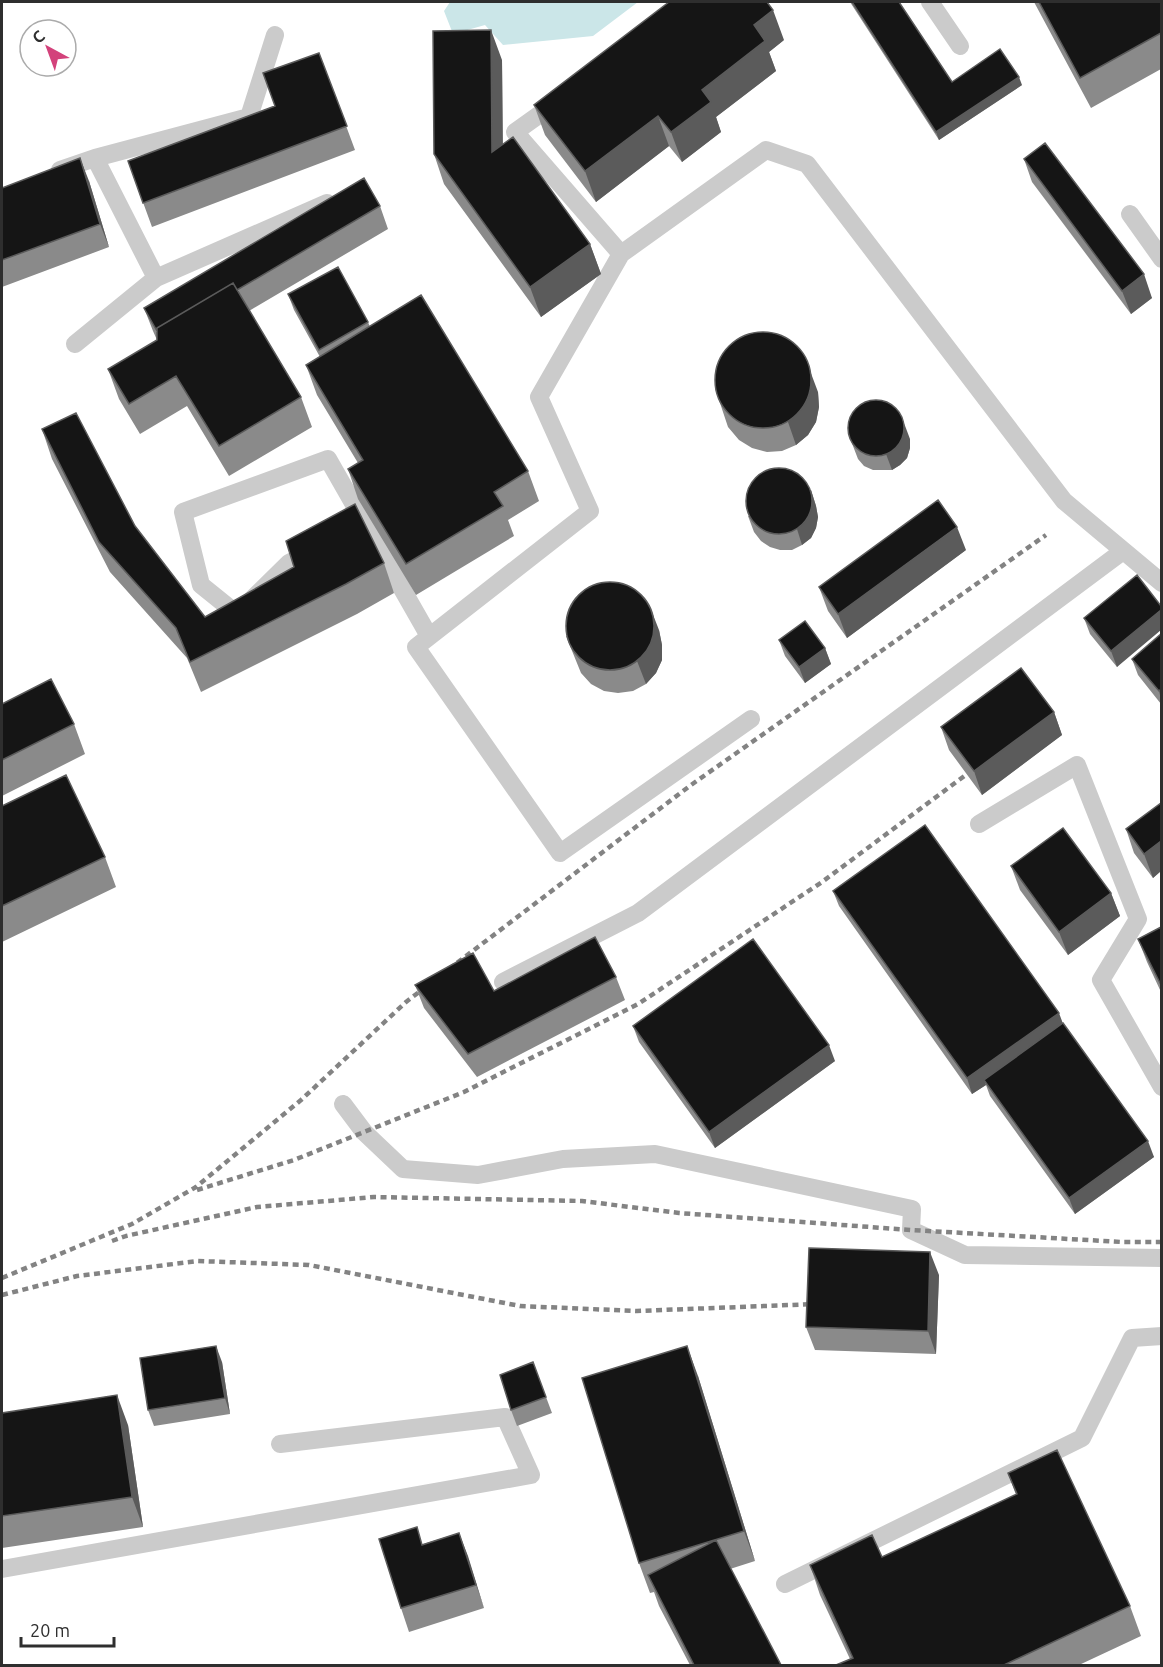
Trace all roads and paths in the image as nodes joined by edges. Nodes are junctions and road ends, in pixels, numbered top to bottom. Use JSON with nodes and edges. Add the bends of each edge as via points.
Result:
{"nodes":[{"id":1,"x":930,"y":2,"type":"edge"},
{"id":2,"x":275,"y":35,"type":"dead end"},
{"id":3,"x":960,"y":46,"type":"dead end"},
{"id":4,"x":571,"y":91,"type":"edge"},
{"id":5,"x":95,"y":158,"type":"junction"},
{"id":6,"x":43,"y":176,"type":"edge"},
{"id":7,"x":341,"y":197,"type":"edge"},
{"id":8,"x":1130,"y":214,"type":"dead end"},
{"id":9,"x":621,"y":254,"type":"junction"},
{"id":10,"x":1161,"y":259,"type":"edge"},
{"id":11,"x":156,"y":278,"type":"junction"},
{"id":12,"x":75,"y":344,"type":"dead end"},
{"id":13,"x":366,"y":525,"type":"junction"},
{"id":14,"x":347,"y":534,"type":"edge"},
{"id":15,"x":328,"y":544,"type":"edge"},
{"id":16,"x":1123,"y":550,"type":"junction"},
{"id":17,"x":1161,"y":583,"type":"edge"},
{"id":18,"x":429,"y":636,"type":"junction"},
{"id":19,"x":751,"y":718,"type":"dead end"},
{"id":20,"x":979,"y":824,"type":"dead end"},
{"id":21,"x":503,"y":982,"type":"dead end"},
{"id":22,"x":1161,"y":1087,"type":"edge"},
{"id":23,"x":343,"y":1104,"type":"dead end"},
{"id":24,"x":1161,"y":1258,"type":"edge"},
{"id":25,"x":1161,"y":1336,"type":"edge"},
{"id":26,"x":280,"y":1444,"type":"dead end"},
{"id":27,"x":2,"y":1569,"type":"edge"},
{"id":28,"x":784,"y":1584,"type":"dead end"}],
"edges":[{"from":1,"to":3,"type":"lane"},
{"from":2,"to":5,"type":"lane","via":[[249,117]]},
{"from":4,"to":9,"type":"lane","via":[[515,132]]},
{"from":5,"to":6,"type":"lane"},
{"from":5,"to":11,"type":"lane"},
{"from":7,"to":11,"type":"lane"},
{"from":8,"to":10,"type":"lane"},
{"from":9,"to":16,"type":"lane","via":[[766,150],[807,164],[1064,501]]},
{"from":9,"to":18,"type":"lane","via":[[539,397],[590,511]]},
{"from":11,"to":12,"type":"lane"},
{"from":13,"to":14,"type":"lane"},
{"from":13,"to":15,"type":"lane","via":[[328,459],[183,512],[201,585],[237,614],[289,562]]},
{"from":13,"to":18,"type":"lane"},
{"from":16,"to":17,"type":"lane"},
{"from":16,"to":21,"type":"lane","via":[[638,913]]},
{"from":18,"to":19,"type":"lane","via":[[416,647],[560,854]]},
{"from":20,"to":22,"type":"lane","via":[[1077,765],[1138,919],[1101,980]]},
{"from":23,"to":24,"type":"lane","via":[[364,1132],[403,1169],[478,1175],[563,1160],[655,1154],[912,1209],[911,1230],[965,1254]]},
{"from":25,"to":28,"type":"lane","via":[[1132,1338],[1082,1438]]},
{"from":26,"to":27,"type":"lane","via":[[505,1417],[531,1475]]}]}
